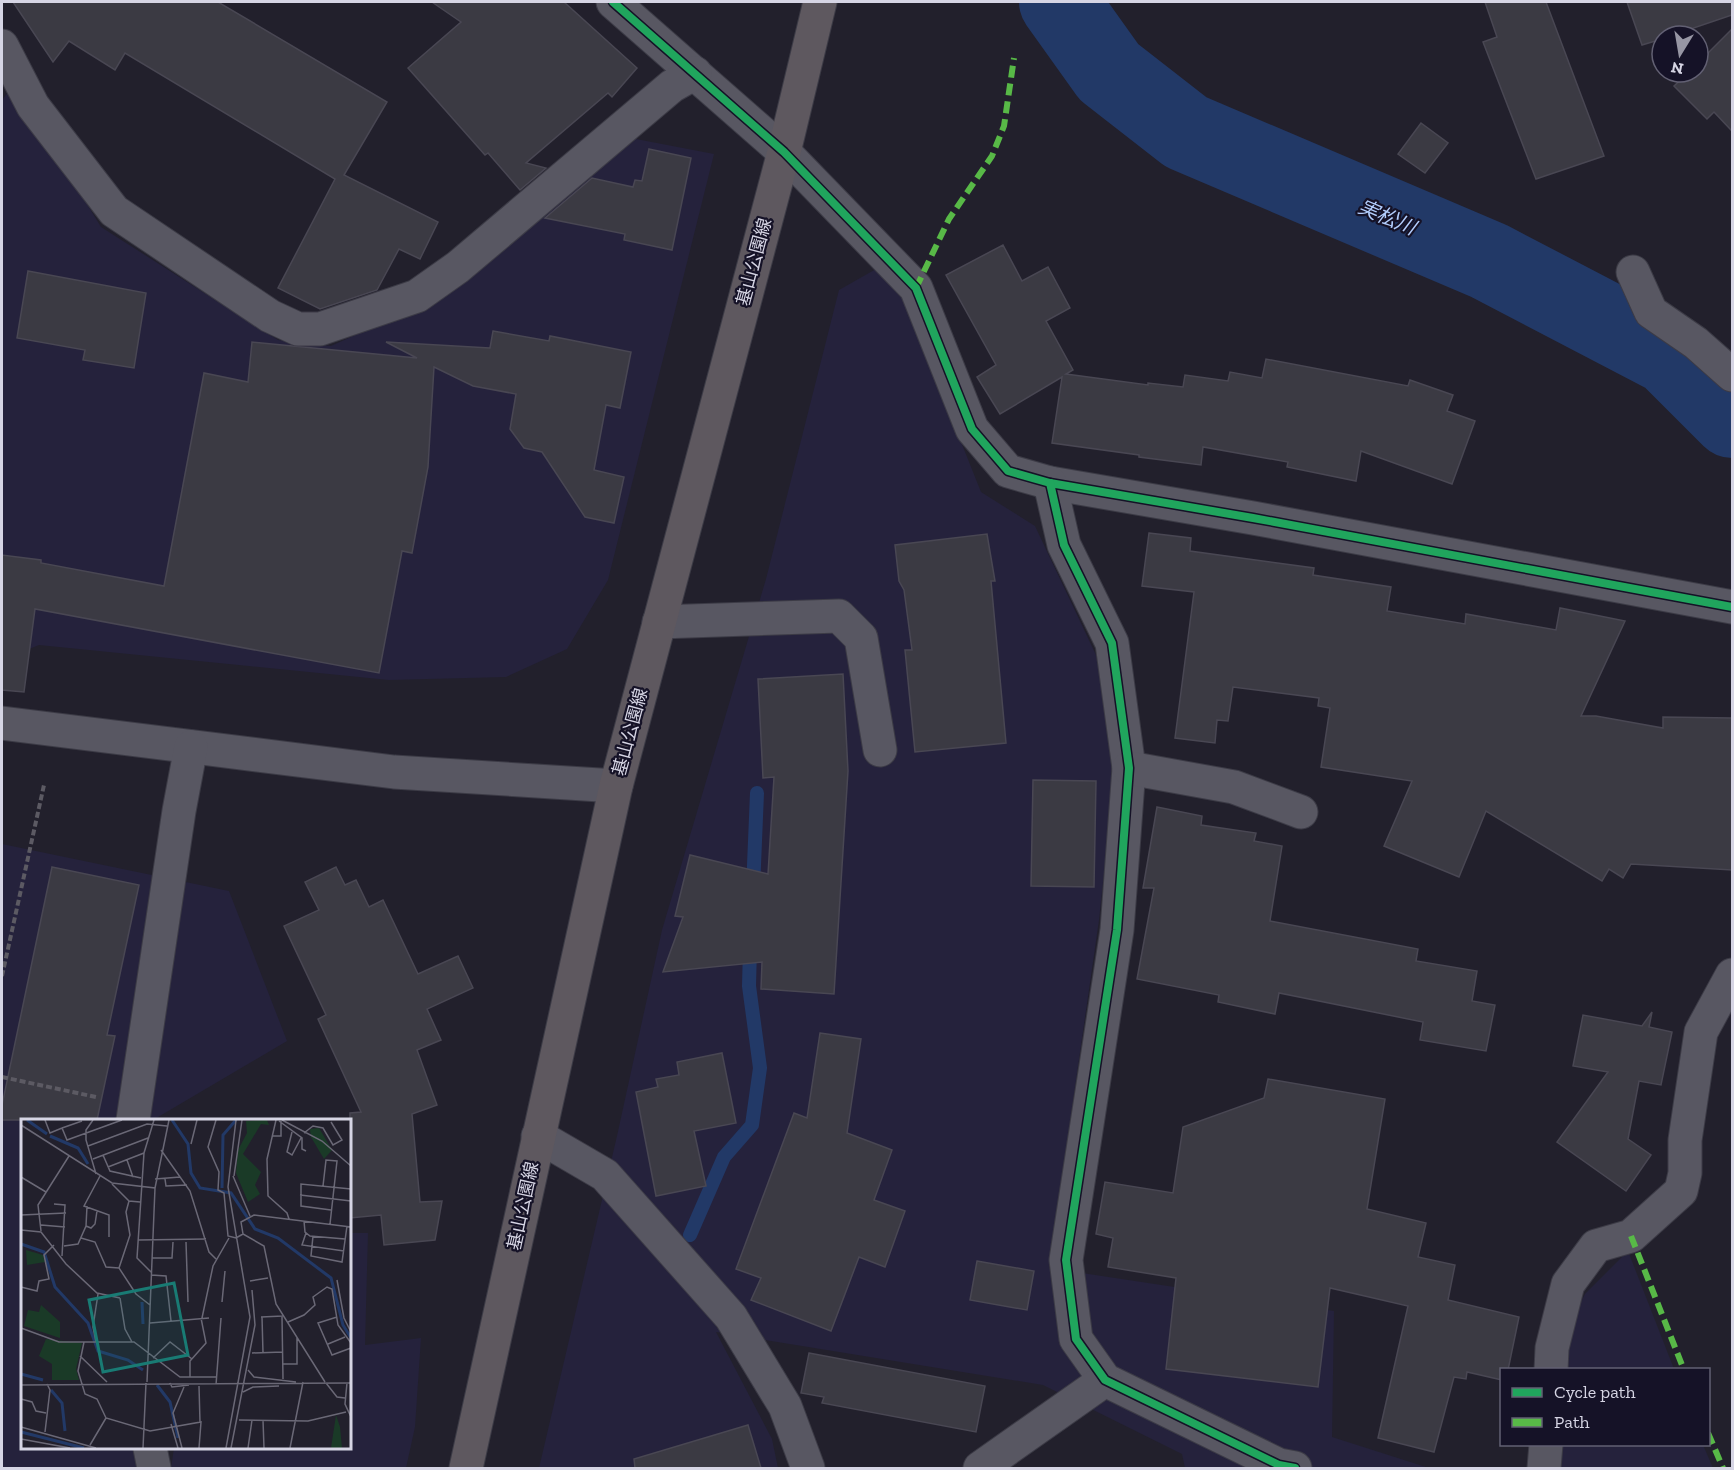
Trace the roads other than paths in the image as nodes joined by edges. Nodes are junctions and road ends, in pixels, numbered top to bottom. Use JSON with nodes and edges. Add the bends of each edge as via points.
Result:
{"nodes":[{"id":1,"x":613,"y":2,"type":"edge"},
{"id":2,"x":820,"y":2,"type":"edge"},
{"id":3,"x":2,"y":46,"type":"edge"},
{"id":4,"x":695,"y":74,"type":"junction"},
{"id":5,"x":784,"y":152,"type":"junction"},
{"id":6,"x":1633,"y":272,"type":"dead end"},
{"id":7,"x":1732,"y":375,"type":"edge"},
{"id":8,"x":1050,"y":483,"type":"junction"},
{"id":9,"x":1732,"y":607,"type":"edge"},
{"id":10,"x":659,"y":622,"type":"junction"},
{"id":11,"x":2,"y":723,"type":"edge"},
{"id":12,"x":191,"y":747,"type":"junction"},
{"id":13,"x":880,"y":750,"type":"dead end"},
{"id":14,"x":1129,"y":768,"type":"junction"},
{"id":15,"x":616,"y":786,"type":"junction"},
{"id":16,"x":1301,"y":812,"type":"dead end"},
{"id":17,"x":1732,"y":975,"type":"edge"},
{"id":18,"x":134,"y":1113,"type":"edge"},
{"id":19,"x":538,"y":1136,"type":"junction"},
{"id":20,"x":1551,"y":1368,"type":"edge"},
{"id":21,"x":1105,"y":1380,"type":"junction"},
{"id":22,"x":1546,"y":1446,"type":"edge"},
{"id":23,"x":150,"y":1449,"type":"edge"},
{"id":24,"x":154,"y":1468,"type":"edge"},
{"id":25,"x":466,"y":1468,"type":"edge"},
{"id":26,"x":808,"y":1468,"type":"edge"},
{"id":27,"x":980,"y":1468,"type":"edge"},
{"id":28,"x":1295,"y":1468,"type":"edge"},
{"id":29,"x":1544,"y":1468,"type":"edge"}],
"edges":[{"from":1,"to":4,"type":"street"},
{"from":2,"to":5,"type":"main road","name":"基山公園線"},
{"from":3,"to":4,"type":"street","via":[[33,106],[114,211],[270,316],[298,329],[320,329],[417,296],[458,267],[672,86]]},
{"from":4,"to":5,"type":"street"},
{"from":5,"to":8,"type":"street","via":[[916,288],[972,429],[1008,471]]},
{"from":5,"to":10,"type":"main road","name":"基山公園線"},
{"from":6,"to":7,"type":"street","via":[[1650,312]]},
{"from":8,"to":9,"type":"street"},
{"from":8,"to":14,"type":"street","via":[[1064,545],[1112,643]]},
{"from":10,"to":13,"type":"street","via":[[839,616],[861,638]]},
{"from":10,"to":15,"type":"main road","name":"基山公園線"},
{"from":11,"to":12,"type":"street"},
{"from":12,"to":15,"type":"street","via":[[394,772]]},
{"from":12,"to":18,"type":"street"},
{"from":14,"to":16,"type":"street","via":[[1234,787]]},
{"from":14,"to":21,"type":"street","via":[[1117,930],[1066,1260],[1076,1339]]},
{"from":15,"to":19,"type":"main road","name":"基山公園線"},
{"from":17,"to":20,"type":"street","via":[[1701,1032],[1685,1140],[1682,1191],[1631,1236],[1596,1245],[1568,1284],[1552,1348]]},
{"from":19,"to":25,"type":"main road","name":"基山公園線"},
{"from":19,"to":26,"type":"street","via":[[605,1175],[731,1317],[785,1406]]},
{"from":21,"to":27,"type":"street"},
{"from":21,"to":28,"type":"street","via":[[1279,1465]]},
{"from":22,"to":29,"type":"street"},
{"from":23,"to":24,"type":"street"}]}
